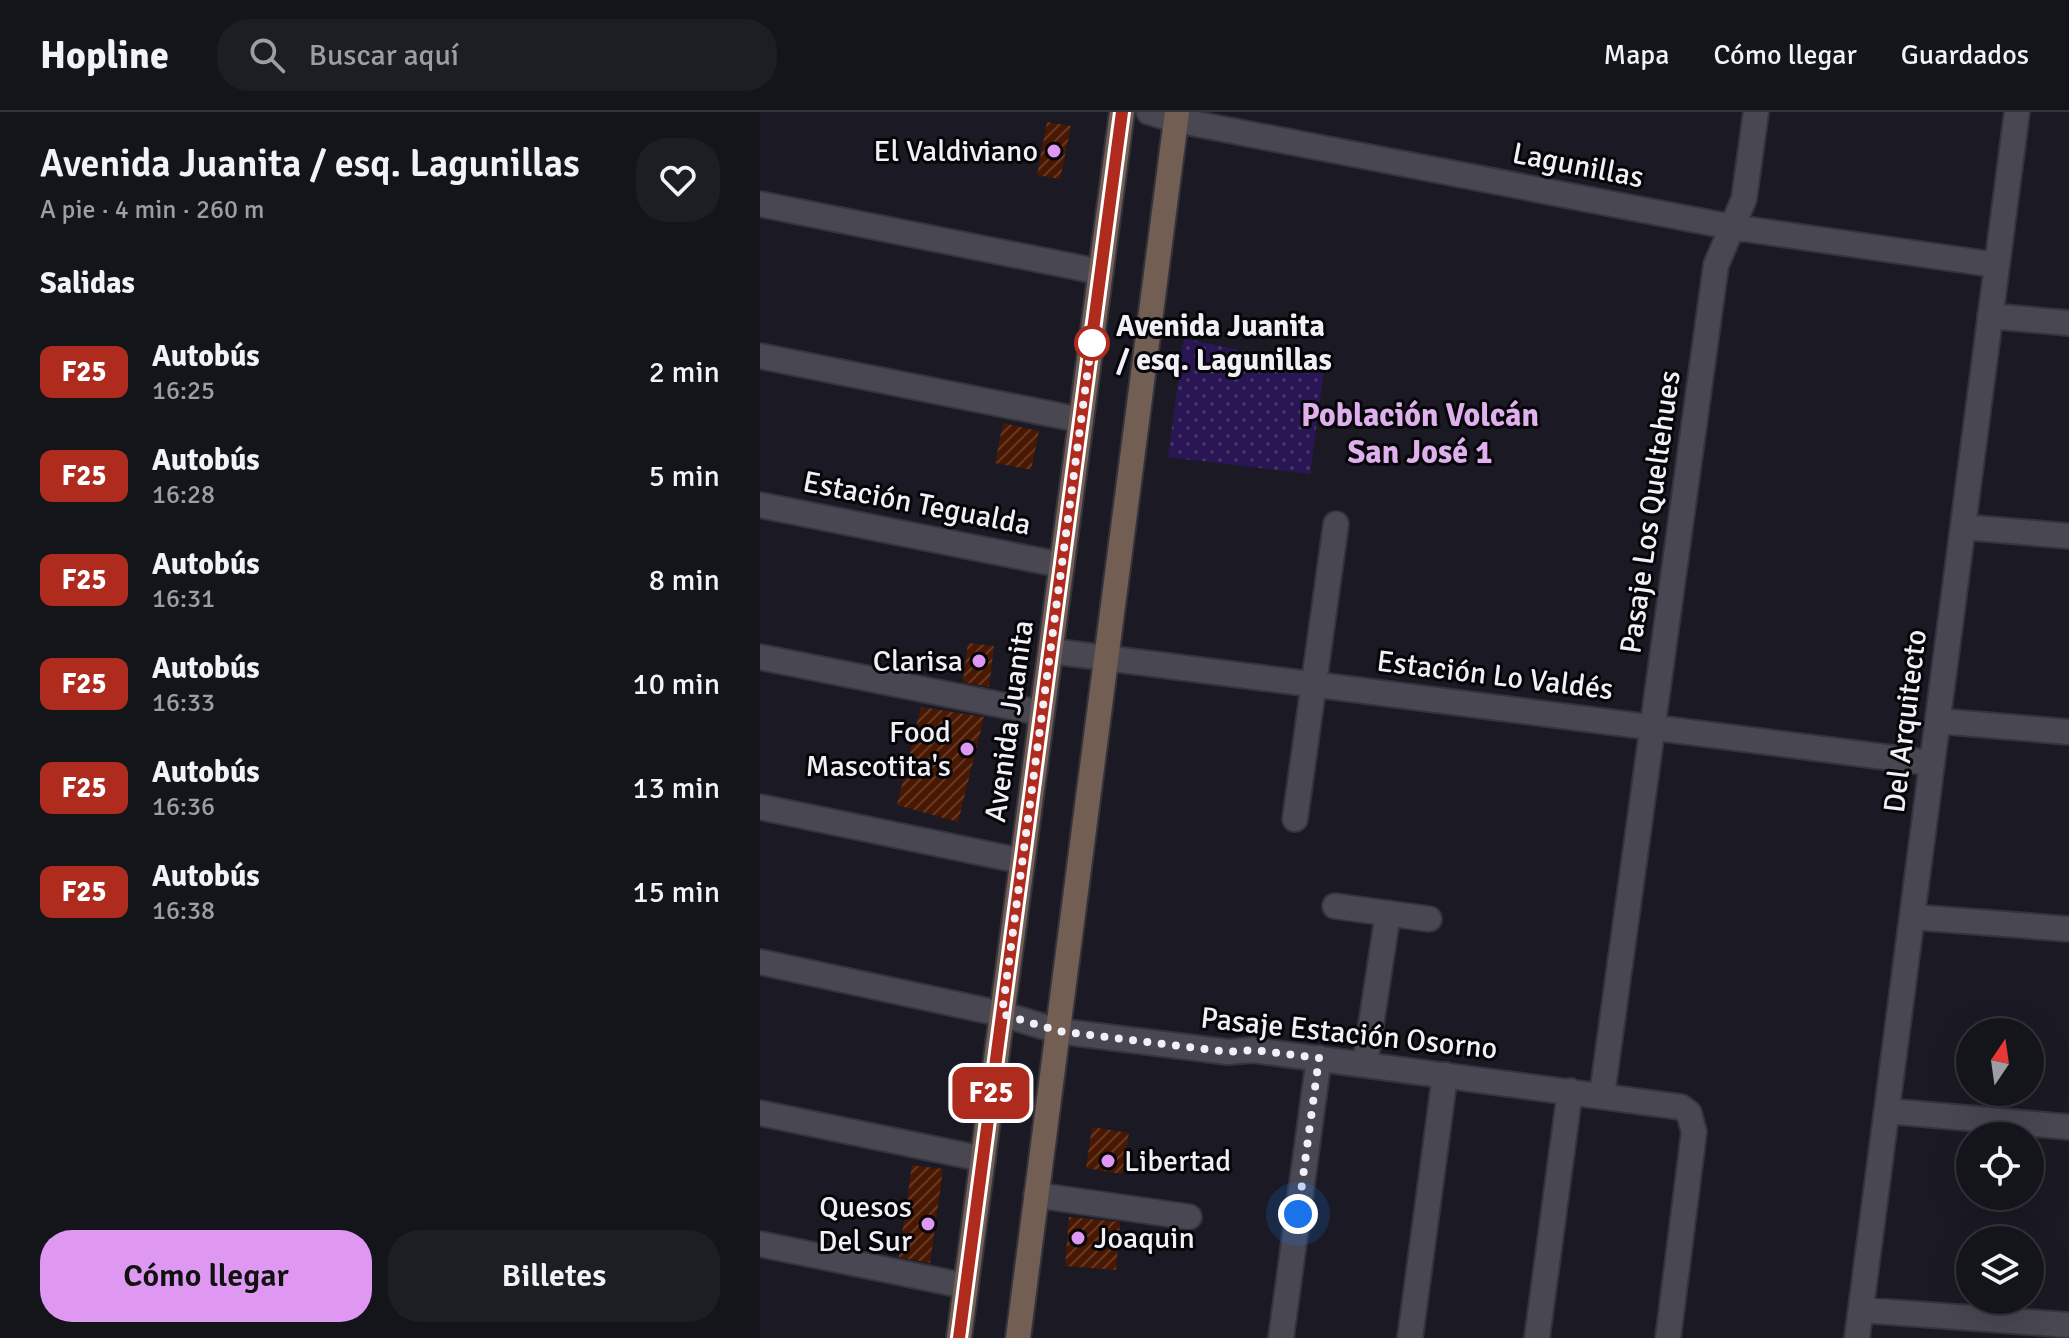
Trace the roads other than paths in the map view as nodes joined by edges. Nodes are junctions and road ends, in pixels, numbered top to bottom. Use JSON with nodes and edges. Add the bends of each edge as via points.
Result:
{"nodes":[{"id":1,"x":1122,"y":112,"type":"edge"},
{"id":2,"x":1149,"y":112,"type":"edge"},
{"id":3,"x":1756,"y":112,"type":"edge"},
{"id":4,"x":2017,"y":112,"type":"edge"},
{"id":5,"x":1177,"y":116,"type":"edge"},
{"id":6,"x":760,"y":204,"type":"edge"},
{"id":7,"x":1732,"y":227,"type":"junction"},
{"id":8,"x":1997,"y":265,"type":"junction"},
{"id":9,"x":1101,"y":272,"type":"junction"},
{"id":10,"x":1990,"y":316,"type":"junction"},
{"id":11,"x":2069,"y":323,"type":"edge"},
{"id":12,"x":760,"y":356,"type":"edge"},
{"id":13,"x":1081,"y":420,"type":"junction"},
{"id":14,"x":760,"y":505,"type":"edge"},
{"id":15,"x":1336,"y":524,"type":"dead end"},
{"id":16,"x":1963,"y":527,"type":"junction"},
{"id":17,"x":2069,"y":536,"type":"edge"},
{"id":18,"x":1062,"y":565,"type":"junction"},
{"id":19,"x":1051,"y":651,"type":"junction"},
{"id":20,"x":760,"y":657,"type":"edge"},
{"id":21,"x":1106,"y":659,"type":"junction"},
{"id":22,"x":1313,"y":684,"type":"junction"},
{"id":23,"x":1042,"y":713,"type":"junction"},
{"id":24,"x":1938,"y":721,"type":"junction"},
{"id":25,"x":1652,"y":727,"type":"junction"},
{"id":26,"x":2069,"y":732,"type":"edge"},
{"id":27,"x":1932,"y":763,"type":"junction"},
{"id":28,"x":760,"y":807,"type":"edge"},
{"id":29,"x":1295,"y":819,"type":"dead end"},
{"id":30,"x":1022,"y":861,"type":"junction"},
{"id":31,"x":1335,"y":906,"type":"dead end"},
{"id":32,"x":1388,"y":913,"type":"junction"},
{"id":33,"x":1912,"y":917,"type":"junction"},
{"id":34,"x":1429,"y":919,"type":"dead end"},
{"id":35,"x":2069,"y":929,"type":"edge"},
{"id":36,"x":760,"y":962,"type":"edge"},
{"id":37,"x":1002,"y":1014,"type":"junction"},
{"id":38,"x":1058,"y":1031,"type":"junction"},
{"id":39,"x":1319,"y":1058,"type":"junction"},
{"id":40,"x":1365,"y":1064,"type":"junction"},
{"id":41,"x":1445,"y":1075,"type":"junction"},
{"id":42,"x":1570,"y":1091,"type":"junction"},
{"id":43,"x":1602,"y":1095,"type":"junction"},
{"id":44,"x":1887,"y":1111,"type":"junction"},
{"id":45,"x":760,"y":1113,"type":"edge"},
{"id":46,"x":2069,"y":1127,"type":"edge"},
{"id":47,"x":983,"y":1159,"type":"junction"},
{"id":48,"x":1036,"y":1195,"type":"junction"},
{"id":49,"x":1189,"y":1217,"type":"dead end"},
{"id":50,"x":760,"y":1244,"type":"edge"},
{"id":51,"x":966,"y":1286,"type":"junction"},
{"id":52,"x":1861,"y":1310,"type":"junction"},
{"id":53,"x":2069,"y":1325,"type":"edge"},
{"id":54,"x":959,"y":1338,"type":"edge"},
{"id":55,"x":1018,"y":1338,"type":"edge"},
{"id":56,"x":1281,"y":1338,"type":"edge"},
{"id":57,"x":1410,"y":1338,"type":"edge"},
{"id":58,"x":1537,"y":1338,"type":"edge"},
{"id":59,"x":1668,"y":1338,"type":"edge"},
{"id":60,"x":1857,"y":1338,"type":"edge"}],
"edges":[{"from":1,"to":9,"type":"main road","name":"Avenida Juanita"},
{"from":2,"to":5,"type":"street","name":"Lagunillas"},
{"from":3,"to":7,"type":"street","name":"Pasaje Los Queltehues","via":[[1744,199]]},
{"from":4,"to":8,"type":"street","name":"Del Arquitecto"},
{"from":5,"to":7,"type":"street","name":"Lagunillas"},
{"from":5,"to":21,"type":"main road"},
{"from":6,"to":9,"type":"street"},
{"from":7,"to":8,"type":"street","name":"Lagunillas"},
{"from":7,"to":25,"type":"street","name":"Pasaje Los Queltehues","via":[[1716,265]]},
{"from":8,"to":10,"type":"street","name":"Del Arquitecto"},
{"from":9,"to":13,"type":"main road","name":"Avenida Juanita"},
{"from":10,"to":11,"type":"street"},
{"from":10,"to":16,"type":"street","name":"Del Arquitecto"},
{"from":12,"to":13,"type":"street"},
{"from":13,"to":18,"type":"main road","name":"Avenida Juanita"},
{"from":14,"to":18,"type":"street","name":"Estación Tegualda"},
{"from":15,"to":22,"type":"street"},
{"from":16,"to":17,"type":"street"},
{"from":16,"to":24,"type":"street","name":"Del Arquitecto"},
{"from":18,"to":19,"type":"main road","name":"Avenida Juanita"},
{"from":19,"to":21,"type":"street","name":"Estación Lo Valdés"},
{"from":19,"to":23,"type":"main road","name":"Avenida Juanita"},
{"from":20,"to":23,"type":"street"},
{"from":21,"to":22,"type":"street","name":"Estación Lo Valdés"},
{"from":21,"to":38,"type":"main road"},
{"from":22,"to":25,"type":"street","name":"Estación Lo Valdés"},
{"from":22,"to":29,"type":"street"},
{"from":23,"to":30,"type":"main road","name":"Avenida Juanita"},
{"from":24,"to":26,"type":"street"},
{"from":24,"to":27,"type":"street","name":"Del Arquitecto"},
{"from":25,"to":27,"type":"street","name":"Estación Lo Valdés"},
{"from":25,"to":43,"type":"street","name":"Pasaje Los Queltehues"},
{"from":27,"to":33,"type":"street","name":"Del Arquitecto"},
{"from":28,"to":30,"type":"street"},
{"from":30,"to":37,"type":"main road","name":"Avenida Juanita"},
{"from":31,"to":32,"type":"street"},
{"from":32,"to":34,"type":"street"},
{"from":32,"to":40,"type":"street"},
{"from":33,"to":35,"type":"street"},
{"from":33,"to":44,"type":"street","name":"Del Arquitecto"},
{"from":36,"to":37,"type":"street","name":"Pasaje Estación Osorno"},
{"from":37,"to":38,"type":"street","name":"Pasaje Estación Osorno"},
{"from":37,"to":47,"type":"main road","name":"Avenida Juanita"},
{"from":38,"to":39,"type":"street","name":"Pasaje Estación Osorno"},
{"from":38,"to":48,"type":"main road"},
{"from":39,"to":40,"type":"street","name":"Pasaje Estación Osorno"},
{"from":39,"to":56,"type":"street"},
{"from":40,"to":41,"type":"street","name":"Pasaje Estación Osorno"},
{"from":41,"to":42,"type":"street","name":"Pasaje Estación Osorno"},
{"from":41,"to":57,"type":"street"},
{"from":42,"to":43,"type":"street","name":"Pasaje Estación Osorno"},
{"from":42,"to":58,"type":"street"},
{"from":43,"to":59,"type":"street","name":"Pasaje Estación Osorno","via":[[1671,1104],[1689,1113],[1694,1132]]},
{"from":44,"to":46,"type":"street"},
{"from":44,"to":52,"type":"street","name":"Del Arquitecto"},
{"from":45,"to":47,"type":"street"},
{"from":47,"to":51,"type":"main road","name":"Avenida Juanita"},
{"from":48,"to":49,"type":"street"},
{"from":48,"to":55,"type":"main road"},
{"from":50,"to":51,"type":"street"},
{"from":51,"to":54,"type":"main road","name":"Avenida Juanita"},
{"from":52,"to":53,"type":"street"},
{"from":52,"to":60,"type":"street","name":"Del Arquitecto"}]}
